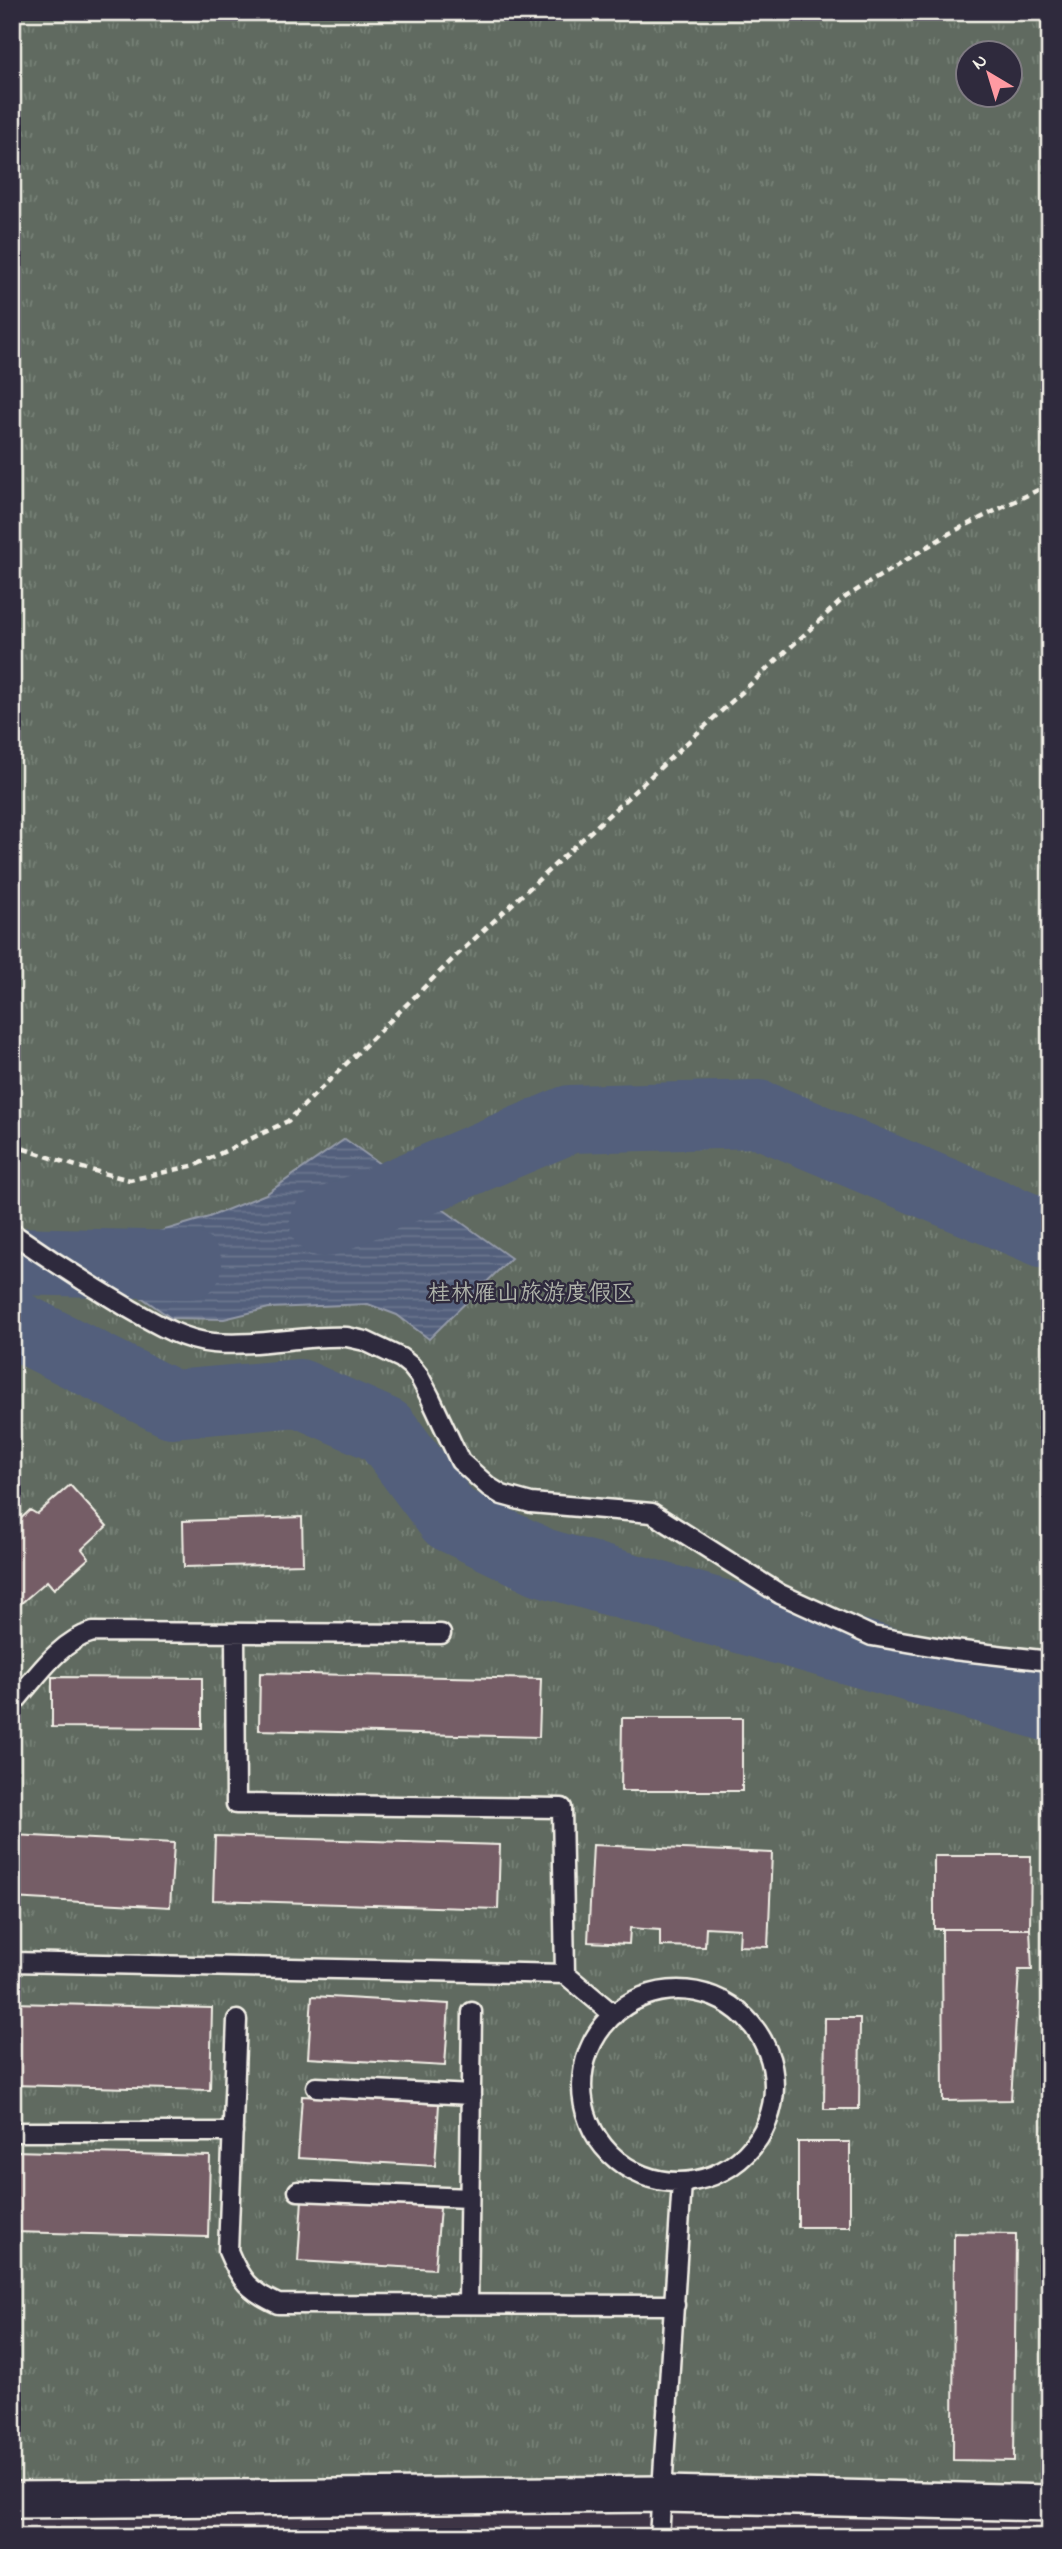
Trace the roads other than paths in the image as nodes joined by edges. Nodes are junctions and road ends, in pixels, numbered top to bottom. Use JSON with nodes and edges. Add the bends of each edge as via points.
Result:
{"nodes":[{"id":1,"x":12,"y":1233,"type":"edge"},
{"id":2,"x":235,"y":1634,"type":"junction"},
{"id":3,"x":441,"y":1634,"type":"dead end"},
{"id":4,"x":1050,"y":1661,"type":"edge"},
{"id":5,"x":12,"y":1705,"type":"edge"},
{"id":6,"x":12,"y":1962,"type":"edge"},
{"id":7,"x":565,"y":1974,"type":"junction"},
{"id":8,"x":472,"y":2012,"type":"dead end"},
{"id":9,"x":614,"y":2015,"type":"junction"},
{"id":10,"x":237,"y":2020,"type":"dead end"},
{"id":11,"x":316,"y":2087,"type":"dead end"},
{"id":12,"x":471,"y":2095,"type":"junction"},
{"id":13,"x":12,"y":2132,"type":"edge"},
{"id":14,"x":233,"y":2132,"type":"junction"},
{"id":15,"x":682,"y":2182,"type":"junction"},
{"id":16,"x":298,"y":2191,"type":"dead end"},
{"id":17,"x":470,"y":2198,"type":"junction"},
{"id":18,"x":468,"y":2304,"type":"junction"},
{"id":19,"x":675,"y":2305,"type":"junction"},
{"id":20,"x":663,"y":2494,"type":"junction"},
{"id":21,"x":12,"y":2500,"type":"edge"},
{"id":22,"x":1050,"y":2503,"type":"edge"},
{"id":23,"x":659,"y":2537,"type":"edge"}],
"edges":[{"from":1,"to":4,"type":"lane","via":[[72,1275],[189,1339],[237,1344],[332,1336],[365,1341],[401,1357],[419,1376],[460,1461],[502,1495],[531,1503],[652,1513],[780,1594],[872,1636]]},
{"from":2,"to":3,"type":"lane"},
{"from":2,"to":5,"type":"lane","via":[[110,1631],[83,1635],[62,1650]]},
{"from":2,"to":7,"type":"lane","via":[[236,1804],[562,1808]]},
{"from":6,"to":7,"type":"lane"},
{"from":7,"to":9,"type":"lane"},
{"from":8,"to":12,"type":"lane"},
{"from":9,"to":15,"type":"lane","via":[[589,2049],[582,2076],[583,2104],[591,2130],[607,2152],[629,2170],[655,2180]]},
{"from":9,"to":15,"type":"lane","via":[[649,1994],[677,1990],[706,1994],[733,2007],[754,2028],[769,2053],[774,2082],[770,2112],[758,2139],[737,2161],[712,2176]]},
{"from":10,"to":14,"type":"lane"},
{"from":11,"to":12,"type":"lane"},
{"from":12,"to":17,"type":"lane"},
{"from":13,"to":14,"type":"lane"},
{"from":14,"to":18,"type":"lane","via":[[228,2251],[247,2286],[278,2304]]},
{"from":15,"to":19,"type":"lane"},
{"from":16,"to":17,"type":"lane"},
{"from":17,"to":18,"type":"lane"},
{"from":18,"to":19,"type":"lane"},
{"from":19,"to":20,"type":"lane"},
{"from":20,"to":21,"type":"street"},
{"from":20,"to":22,"type":"street"},
{"from":20,"to":23,"type":"lane"}]}
